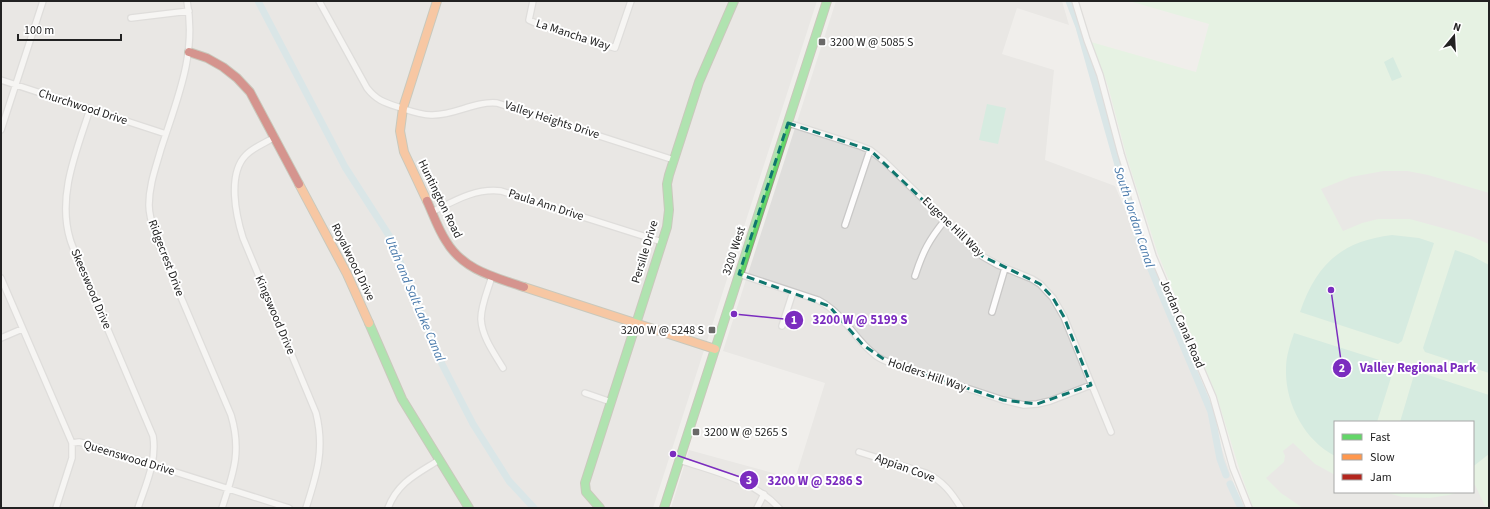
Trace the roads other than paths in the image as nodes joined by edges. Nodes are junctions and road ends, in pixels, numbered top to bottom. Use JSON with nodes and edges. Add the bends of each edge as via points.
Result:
{"nodes":[{"id":1,"x":43,"y":1,"type":"edge"},
{"id":2,"x":187,"y":1,"type":"edge"},
{"id":3,"x":319,"y":1,"type":"edge"},
{"id":4,"x":438,"y":1,"type":"edge"},
{"id":5,"x":534,"y":1,"type":"edge"},
{"id":6,"x":631,"y":1,"type":"edge"},
{"id":7,"x":734,"y":1,"type":"edge"},
{"id":8,"x":827,"y":1,"type":"edge"},
{"id":9,"x":1075,"y":1,"type":"edge"},
{"id":10,"x":189,"y":11,"type":"junction"},
{"id":11,"x":131,"y":18,"type":"dead end"},
{"id":12,"x":189,"y":52,"type":"junction"},
{"id":13,"x":1,"y":80,"type":"edge"},
{"id":14,"x":16,"y":85,"type":"junction"},
{"id":15,"x":403,"y":108,"type":"junction"},
{"id":16,"x":90,"y":109,"type":"junction"},
{"id":17,"x":788,"y":123,"type":"junction"},
{"id":18,"x":1,"y":130,"type":"edge"},
{"id":19,"x":166,"y":134,"type":"junction"},
{"id":20,"x":275,"y":138,"type":"junction"},
{"id":21,"x":870,"y":150,"type":"junction"},
{"id":22,"x":674,"y":160,"type":"junction"},
{"id":23,"x":432,"y":212,"type":"junction"},
{"id":24,"x":945,"y":220,"type":"junction"},
{"id":25,"x":845,"y":225,"type":"dead end"},
{"id":26,"x":662,"y":242,"type":"junction"},
{"id":27,"x":1005,"y":268,"type":"junction"},
{"id":28,"x":739,"y":274,"type":"junction"},
{"id":29,"x":492,"y":276,"type":"junction"},
{"id":30,"x":915,"y":276,"type":"dead end"},
{"id":31,"x":1,"y":278,"type":"edge"},
{"id":32,"x":793,"y":292,"type":"junction"},
{"id":33,"x":992,"y":312,"type":"dead end"},
{"id":34,"x":636,"y":323,"type":"junction"},
{"id":35,"x":782,"y":326,"type":"dead end"},
{"id":36,"x":22,"y":329,"type":"junction"},
{"id":37,"x":1,"y":338,"type":"edge"},
{"id":38,"x":715,"y":349,"type":"junction"},
{"id":39,"x":503,"y":368,"type":"dead end"},
{"id":40,"x":1091,"y":385,"type":"junction"},
{"id":41,"x":585,"y":393,"type":"dead end"},
{"id":42,"x":611,"y":402,"type":"junction"},
{"id":43,"x":1111,"y":432,"type":"dead end"},
{"id":44,"x":72,"y":443,"type":"junction"},
{"id":45,"x":859,"y":452,"type":"dead end"},
{"id":46,"x":439,"y":460,"type":"junction"},
{"id":47,"x":679,"y":460,"type":"junction"},
{"id":48,"x":152,"y":464,"type":"junction"},
{"id":49,"x":228,"y":488,"type":"junction"},
{"id":50,"x":764,"y":494,"type":"junction"},
{"id":51,"x":56,"y":508,"type":"edge"},
{"id":52,"x":138,"y":508,"type":"edge"},
{"id":53,"x":222,"y":508,"type":"edge"},
{"id":54,"x":289,"y":508,"type":"edge"},
{"id":55,"x":306,"y":508,"type":"edge"},
{"id":56,"x":388,"y":508,"type":"edge"},
{"id":57,"x":469,"y":508,"type":"edge"},
{"id":58,"x":600,"y":508,"type":"edge"},
{"id":59,"x":664,"y":508,"type":"edge"},
{"id":60,"x":757,"y":508,"type":"edge"},
{"id":61,"x":779,"y":508,"type":"edge"},
{"id":62,"x":961,"y":508,"type":"edge"},
{"id":63,"x":1249,"y":508,"type":"edge"}],
"edges":[{"from":1,"to":14,"type":"street"},
{"from":2,"to":10,"type":"street","name":"Ridgecrest Drive"},
{"from":3,"to":15,"type":"street","name":"Valley Heights Drive","via":[[372,94],[384,102]]},
{"from":4,"to":15,"type":"street","name":"Huntington Road"},
{"from":5,"to":6,"type":"street","name":"La Mancha Way","via":[[529,20],[615,48]]},
{"from":7,"to":22,"type":"street","name":"Persille Drive","via":[[699,82]]},
{"from":8,"to":17,"type":"street","name":"3200 West"},
{"from":9,"to":63,"type":"street","name":"Jordan Canal Road","via":[[1100,75],[1121,154],[1153,256],[1213,397]]},
{"from":10,"to":11,"type":"street"},
{"from":10,"to":12,"type":"street","name":"Ridgecrest Drive"},
{"from":12,"to":19,"type":"street","name":"Ridgecrest Drive","via":[[186,71]]},
{"from":12,"to":20,"type":"street","name":"Royalwood Drive","via":[[217,62],[240,80],[250,92]]},
{"from":13,"to":14,"type":"street","name":"Churchwood Drive"},
{"from":14,"to":16,"type":"street","name":"Churchwood Drive"},
{"from":14,"to":18,"type":"street"},
{"from":15,"to":22,"type":"street","name":"Valley Heights Drive","via":[[422,114],[437,115],[482,103],[497,103]]},
{"from":15,"to":23,"type":"street","name":"Huntington Road","via":[[400,131],[402,146]]},
{"from":16,"to":19,"type":"street","name":"Churchwood Drive"},
{"from":16,"to":48,"type":"street","name":"Skeeswood Drive","via":[[68,180],[67,225],[78,259],[153,436]]},
{"from":17,"to":21,"type":"street","name":"Eugene Hill Way"},
{"from":17,"to":28,"type":"street","name":"3200 West"},
{"from":19,"to":49,"type":"street","name":"Ridgecrest Drive","via":[[150,192],[151,220],[158,243],[236,430],[237,453]]},
{"from":20,"to":46,"type":"street","name":"Royalwood Drive","via":[[347,274],[402,399]]},
{"from":20,"to":55,"type":"street","name":"Kingswood Drive","via":[[253,150],[240,164],[235,210],[243,238],[320,428],[320,460]]},
{"from":21,"to":24,"type":"street","name":"Eugene Hill Way"},
{"from":21,"to":25,"type":"street"},
{"from":22,"to":26,"type":"street","name":"Persille Drive","via":[[667,184],[668,218]]},
{"from":23,"to":26,"type":"street","name":"Paula Ann Drive","via":[[469,194],[490,190],[501,191]]},
{"from":23,"to":29,"type":"street","name":"Huntington Road","via":[[454,253],[472,268]]},
{"from":24,"to":27,"type":"street","name":"Eugene Hill Way","via":[[982,256]]},
{"from":24,"to":30,"type":"street","via":[[926,246]]},
{"from":26,"to":34,"type":"street","name":"Persille Drive"},
{"from":27,"to":33,"type":"street"},
{"from":27,"to":40,"type":"street","name":"Eugene Hill Way","via":[[1040,284],[1053,298],[1064,317]]},
{"from":28,"to":32,"type":"street","name":"Holders Hill Way"},
{"from":28,"to":38,"type":"street","name":"3200 West"},
{"from":29,"to":34,"type":"street","name":"Huntington Road"},
{"from":29,"to":39,"type":"street","via":[[481,319],[485,337]]},
{"from":31,"to":36,"type":"street","name":"Queenswood Drive"},
{"from":32,"to":35,"type":"street"},
{"from":32,"to":40,"type":"street","name":"Holders Hill Way","via":[[829,306],[844,320],[863,345],[881,359],[1003,400],[1024,405],[1037,404]]},
{"from":34,"to":38,"type":"street","name":"Huntington Road"},
{"from":34,"to":42,"type":"street","name":"Persille Drive"},
{"from":36,"to":37,"type":"street"},
{"from":36,"to":44,"type":"street","name":"Queenswood Drive"},
{"from":38,"to":47,"type":"street","name":"3200 West"},
{"from":40,"to":43,"type":"street","name":"Eugene Hill Way"},
{"from":41,"to":42,"type":"street"},
{"from":42,"to":58,"type":"street","name":"Persille Drive","via":[[585,483],[586,492]]},
{"from":44,"to":48,"type":"street","name":"Queenswood Drive","via":[[87,444]]},
{"from":44,"to":51,"type":"street","via":[[72,458]]},
{"from":45,"to":62,"type":"street","name":"Appian Cove","via":[[936,477],[955,497]]},
{"from":46,"to":56,"type":"street","via":[[405,482],[395,493]]},
{"from":46,"to":57,"type":"street","name":"Royalwood Drive"},
{"from":47,"to":50,"type":"street","via":[[742,481]]},
{"from":47,"to":59,"type":"street","name":"3200 West"},
{"from":48,"to":49,"type":"street","name":"Queenswood Drive"},
{"from":48,"to":52,"type":"street","name":"Skeeswood Drive"},
{"from":49,"to":53,"type":"street","name":"Ridgecrest Drive"},
{"from":49,"to":54,"type":"street","name":"Queenswood Drive"},
{"from":50,"to":60,"type":"street"},
{"from":50,"to":61,"type":"street"}]}
